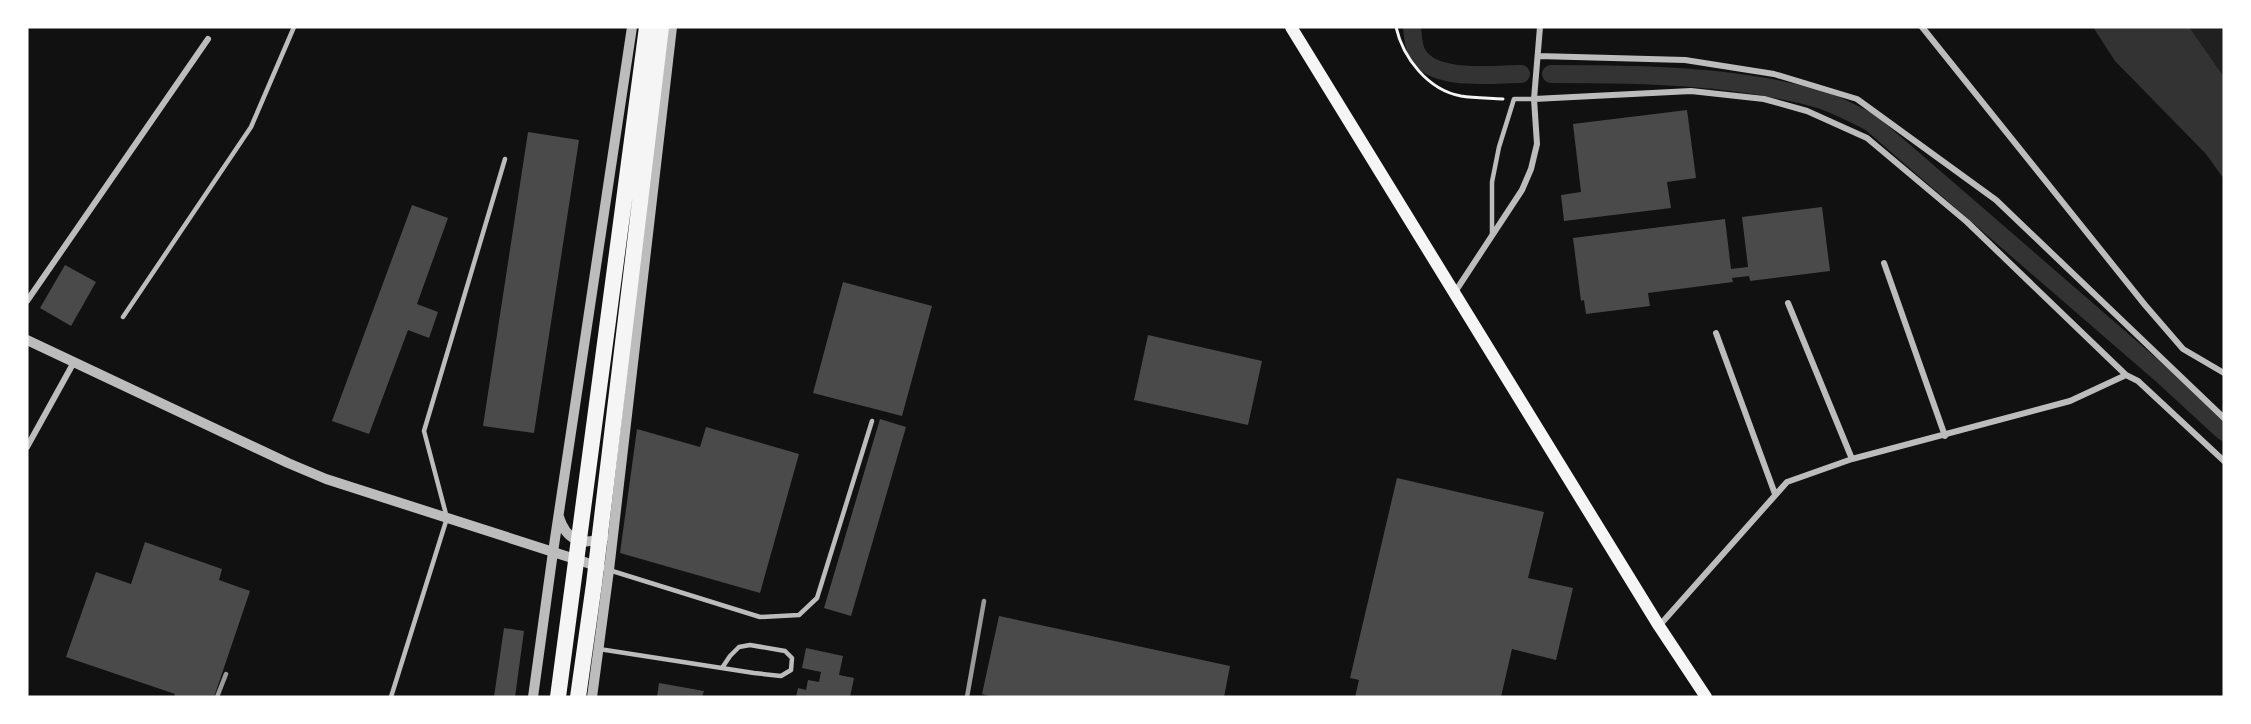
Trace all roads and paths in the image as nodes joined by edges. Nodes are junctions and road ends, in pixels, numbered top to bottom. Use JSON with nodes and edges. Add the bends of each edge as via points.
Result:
{"nodes":[{"id":1,"x":294,"y":27,"type":"edge"},
{"id":2,"x":632,"y":27,"type":"edge"},
{"id":3,"x":648,"y":27,"type":"edge"},
{"id":4,"x":661,"y":27,"type":"edge"},
{"id":5,"x":672,"y":27,"type":"edge"},
{"id":6,"x":1291,"y":27,"type":"edge"},
{"id":7,"x":1396,"y":27,"type":"edge"},
{"id":8,"x":1540,"y":27,"type":"edge"},
{"id":9,"x":1922,"y":27,"type":"edge"},
{"id":10,"x":208,"y":39,"type":"dead end"},
{"id":11,"x":1538,"y":56,"type":"junction"},
{"id":12,"x":1514,"y":99,"type":"junction"},
{"id":13,"x":1534,"y":99,"type":"junction"},
{"id":14,"x":505,"y":159,"type":"dead end"},
{"id":15,"x":1492,"y":236,"type":"junction"},
{"id":16,"x":1884,"y":262,"type":"dead end"},
{"id":17,"x":1455,"y":292,"type":"junction"},
{"id":18,"x":27,"y":302,"type":"edge"},
{"id":19,"x":1788,"y":303,"type":"dead end"},
{"id":20,"x":123,"y":317,"type":"dead end"},
{"id":21,"x":1716,"y":333,"type":"dead end"},
{"id":22,"x":27,"y":340,"type":"edge"},
{"id":23,"x":74,"y":362,"type":"junction"},
{"id":24,"x":2224,"y":373,"type":"edge"},
{"id":25,"x":2126,"y":375,"type":"junction"},
{"id":26,"x":2224,"y":418,"type":"edge"},
{"id":27,"x":872,"y":421,"type":"dead end"},
{"id":28,"x":1945,"y":436,"type":"junction"},
{"id":29,"x":27,"y":447,"type":"edge"},
{"id":30,"x":1852,"y":459,"type":"junction"},
{"id":31,"x":2224,"y":461,"type":"edge"},
{"id":32,"x":1775,"y":494,"type":"junction"},
{"id":33,"x":558,"y":514,"type":"junction"},
{"id":34,"x":615,"y":515,"type":"junction"},
{"id":35,"x":447,"y":518,"type":"junction"},
{"id":36,"x":553,"y":552,"type":"junction"},
{"id":37,"x":609,"y":570,"type":"junction"},
{"id":38,"x":1659,"y":626,"type":"junction"},
{"id":39,"x":598,"y":649,"type":"junction"},
{"id":40,"x":722,"y":668,"type":"junction"},
{"id":41,"x":391,"y":697,"type":"edge"},
{"id":42,"x":533,"y":697,"type":"edge"},
{"id":43,"x":558,"y":697,"type":"edge"},
{"id":44,"x":578,"y":697,"type":"edge"},
{"id":45,"x":592,"y":697,"type":"edge"},
{"id":46,"x":1706,"y":697,"type":"edge"}],
"edges":[{"from":1,"to":20,"type":"lane","via":[[251,128]]},
{"from":2,"to":33,"type":"street"},
{"from":3,"to":43,"type":"highway"},
{"from":4,"to":44,"type":"highway"},
{"from":5,"to":34,"type":"street"},
{"from":6,"to":17,"type":"main road"},
{"from":7,"to":12,"type":"path","via":[[1413,65],[1433,84],[1458,96]]},
{"from":8,"to":11,"type":"street"},
{"from":9,"to":24,"type":"street","via":[[2183,349]]},
{"from":10,"to":18,"type":"street"},
{"from":11,"to":13,"type":"street"},
{"from":11,"to":26,"type":"street","via":[[1685,60],[1774,74],[1857,99],[1996,200]]},
{"from":12,"to":13,"type":"lane"},
{"from":12,"to":15,"type":"lane","via":[[1492,182]]},
{"from":13,"to":15,"type":"street","via":[[1538,144],[1531,169]]},
{"from":13,"to":25,"type":"street","via":[[1691,91],[1764,99],[1807,111],[1867,138],[1967,222]]},
{"from":14,"to":35,"type":"lane","via":[[424,431]]},
{"from":15,"to":17,"type":"street"},
{"from":16,"to":28,"type":"street"},
{"from":17,"to":38,"type":"main road"},
{"from":19,"to":30,"type":"street"},
{"from":21,"to":32,"type":"street"},
{"from":22,"to":23,"type":"street"},
{"from":23,"to":29,"type":"street"},
{"from":23,"to":35,"type":"street","via":[[326,479]]},
{"from":25,"to":28,"type":"street","via":[[2070,401]]},
{"from":25,"to":31,"type":"street","via":[[2138,381]]},
{"from":27,"to":37,"type":"lane","via":[[817,598],[799,615],[760,617]]},
{"from":28,"to":30,"type":"street"},
{"from":30,"to":32,"type":"street","via":[[1802,475]]},
{"from":32,"to":38,"type":"street"},
{"from":33,"to":34,"type":"street","via":[[570,537],[587,542],[604,537]]},
{"from":33,"to":36,"type":"street"},
{"from":34,"to":37,"type":"street"},
{"from":35,"to":36,"type":"street"},
{"from":35,"to":41,"type":"lane"},
{"from":36,"to":37,"type":"street"},
{"from":36,"to":42,"type":"street"},
{"from":37,"to":39,"type":"street"},
{"from":38,"to":46,"type":"main road"},
{"from":39,"to":40,"type":"lane"},
{"from":39,"to":45,"type":"street"},
{"from":40,"to":40,"type":"lane","via":[[781,676],[791,670],[792,658],[785,651],[750,645],[735,651]]}]}
